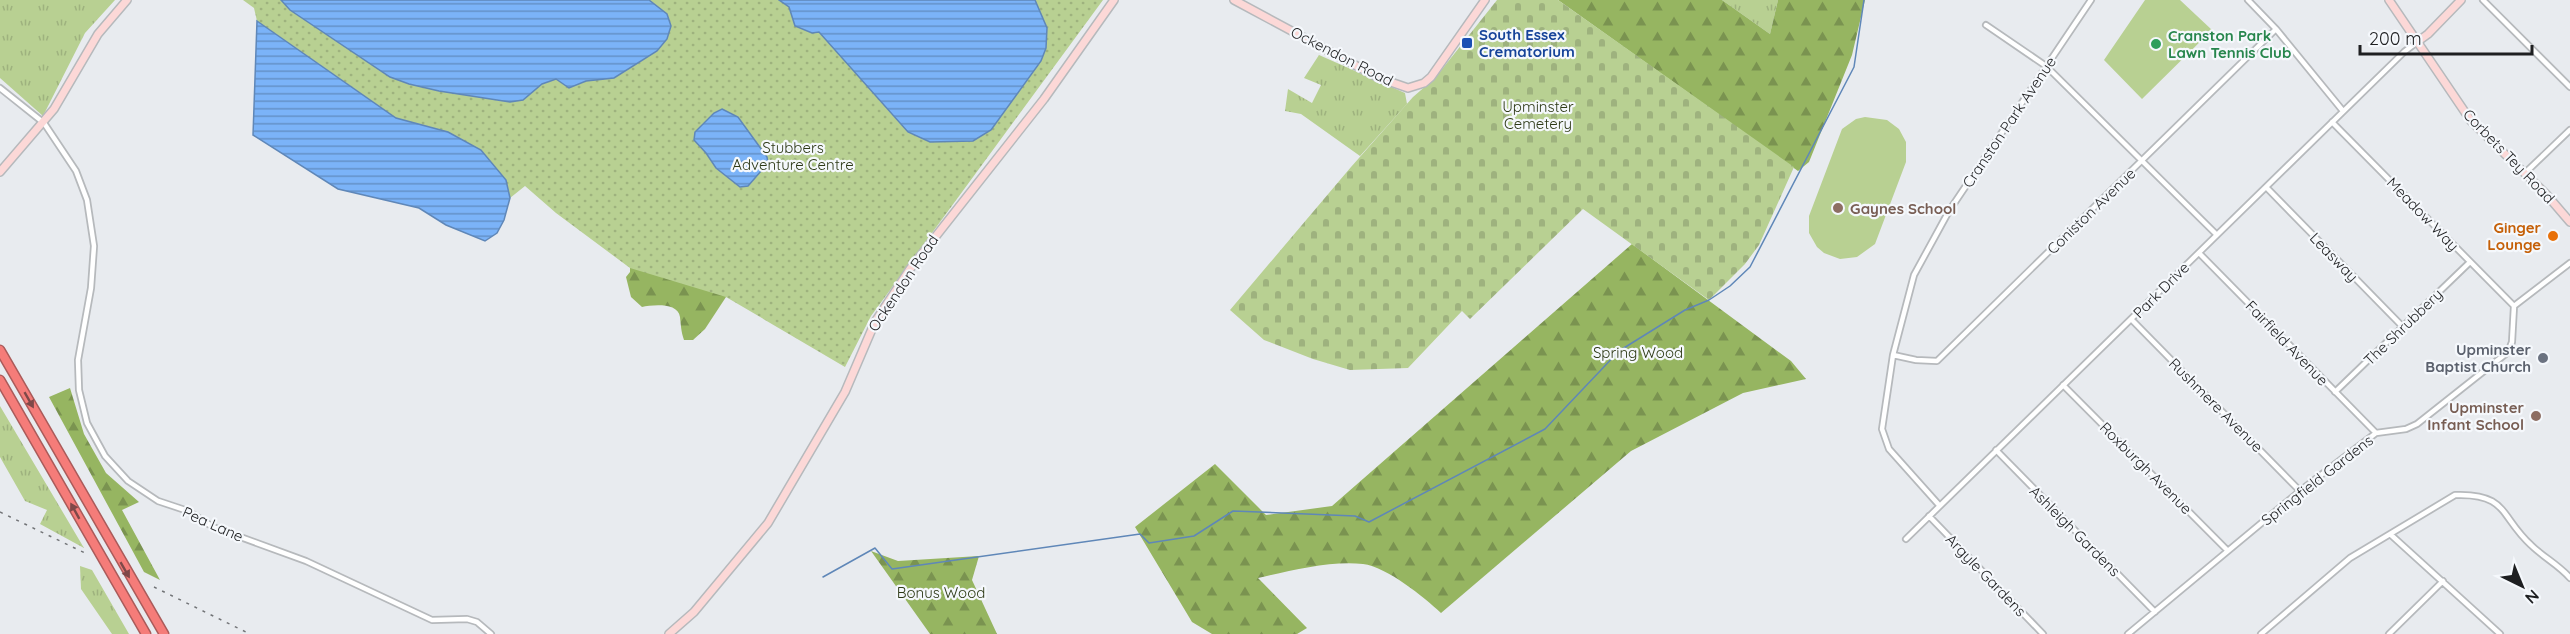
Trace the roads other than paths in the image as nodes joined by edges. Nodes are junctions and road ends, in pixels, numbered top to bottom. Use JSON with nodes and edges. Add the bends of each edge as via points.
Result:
{"nodes":[{"id":1,"x":128,"y":0,"type":"edge"},
{"id":2,"x":1114,"y":0,"type":"edge"},
{"id":3,"x":1234,"y":0,"type":"edge"},
{"id":4,"x":1485,"y":0,"type":"edge"},
{"id":5,"x":2091,"y":0,"type":"edge"},
{"id":6,"x":2247,"y":0,"type":"edge"},
{"id":7,"x":2389,"y":0,"type":"edge"},
{"id":8,"x":2462,"y":0,"type":"edge"},
{"id":9,"x":2483,"y":0,"type":"edge"},
{"id":10,"x":1986,"y":25,"type":"dead end"},
{"id":11,"x":2276,"y":29,"type":"junction"},
{"id":12,"x":2417,"y":42,"type":"junction"},
{"id":13,"x":2046,"y":66,"type":"junction"},
{"id":14,"x":2570,"y":87,"type":"edge"},
{"id":15,"x":0,"y":88,"type":"edge"},
{"id":16,"x":2343,"y":111,"type":"junction"},
{"id":17,"x":2332,"y":122,"type":"junction"},
{"id":18,"x":44,"y":123,"type":"junction"},
{"id":19,"x":2570,"y":130,"type":"edge"},
{"id":20,"x":2142,"y":162,"type":"junction"},
{"id":21,"x":0,"y":172,"type":"edge"},
{"id":22,"x":2525,"y":173,"type":"junction"},
{"id":23,"x":2266,"y":187,"type":"junction"},
{"id":24,"x":2570,"y":222,"type":"edge"},
{"id":25,"x":2217,"y":234,"type":"junction"},
{"id":26,"x":2199,"y":253,"type":"junction"},
{"id":27,"x":2470,"y":262,"type":"junction"},
{"id":28,"x":2570,"y":262,"type":"edge"},
{"id":29,"x":2514,"y":306,"type":"junction"},
{"id":30,"x":2131,"y":319,"type":"junction"},
{"id":31,"x":2403,"y":327,"type":"junction"},
{"id":32,"x":0,"y":350,"type":"edge"},
{"id":33,"x":1893,"y":355,"type":"junction"},
{"id":34,"x":0,"y":380,"type":"edge"},
{"id":35,"x":2063,"y":385,"type":"junction"},
{"id":36,"x":2336,"y":392,"type":"junction"},
{"id":37,"x":2376,"y":433,"type":"junction"},
{"id":38,"x":1996,"y":450,"type":"junction"},
{"id":39,"x":2300,"y":491,"type":"junction"},
{"id":40,"x":1940,"y":506,"type":"junction"},
{"id":41,"x":1929,"y":516,"type":"junction"},
{"id":42,"x":2390,"y":534,"type":"junction"},
{"id":43,"x":1906,"y":539,"type":"dead end"},
{"id":44,"x":2228,"y":551,"type":"junction"},
{"id":45,"x":2570,"y":578,"type":"edge"},
{"id":46,"x":2443,"y":581,"type":"junction"},
{"id":47,"x":2155,"y":612,"type":"junction"},
{"id":48,"x":2498,"y":633,"type":"edge"},
{"id":49,"x":146,"y":634,"type":"edge"},
{"id":50,"x":164,"y":634,"type":"edge"},
{"id":51,"x":491,"y":634,"type":"edge"},
{"id":52,"x":669,"y":634,"type":"edge"},
{"id":53,"x":2043,"y":634,"type":"edge"},
{"id":54,"x":2128,"y":634,"type":"edge"},
{"id":55,"x":2261,"y":634,"type":"edge"},
{"id":56,"x":2389,"y":634,"type":"edge"}],
"edges":[{"from":1,"to":18,"type":"main road","via":[[98,34]]},
{"from":2,"to":52,"type":"main road","name":"Ockendon Road","via":[[1044,99],[910,269],[875,322],[845,392],[768,523],[694,612]]},
{"from":3,"to":4,"type":"main road","name":"Ockendon Road","via":[[1379,78],[1408,88],[1431,77]]},
{"from":5,"to":13,"type":"street","name":"Cranston Park Avenue"},
{"from":6,"to":11,"type":"street"},
{"from":7,"to":12,"type":"main road","name":"Corbets Tey Road"},
{"from":8,"to":12,"type":"main road"},
{"from":9,"to":14,"type":"street"},
{"from":10,"to":13,"type":"street"},
{"from":11,"to":16,"type":"street"},
{"from":11,"to":20,"type":"street","name":"Coniston Avenue"},
{"from":12,"to":16,"type":"street","name":"Park Drive"},
{"from":12,"to":22,"type":"main road","name":"Corbets Tey Road","via":[[2471,121]]},
{"from":13,"to":20,"type":"street"},
{"from":13,"to":33,"type":"street","name":"Cranston Park Avenue","via":[[1949,211],[1914,275]]},
{"from":15,"to":18,"type":"street","name":"Pea Lane"},
{"from":16,"to":17,"type":"street","name":"Park Drive"},
{"from":17,"to":23,"type":"street","name":"Park Drive"},
{"from":17,"to":27,"type":"street","name":"Meadow Way"},
{"from":18,"to":21,"type":"main road"},
{"from":18,"to":51,"type":"street","name":"Pea Lane","via":[[76,171],[92,222],[91,288],[78,360],[79,390],[87,423],[105,456],[128,482],[158,501],[306,561],[432,620],[467,619]]},
{"from":19,"to":22,"type":"street"},
{"from":20,"to":25,"type":"street"},
{"from":20,"to":33,"type":"street","name":"Coniston Avenue","via":[[1937,361]]},
{"from":22,"to":24,"type":"main road","name":"Corbets Tey Road"},
{"from":23,"to":25,"type":"street","name":"Park Drive"},
{"from":23,"to":31,"type":"street","name":"Leasway"},
{"from":25,"to":26,"type":"street","name":"Park Drive"},
{"from":26,"to":30,"type":"street","name":"Park Drive"},
{"from":26,"to":36,"type":"street","name":"Fairfield Avenue"},
{"from":27,"to":29,"type":"street","name":"Meadow Way"},
{"from":27,"to":31,"type":"street","name":"The Shrubbery"},
{"from":28,"to":29,"type":"street"},
{"from":29,"to":37,"type":"street","name":"Springfield Gardens","via":[[2508,352],[2417,424]]},
{"from":30,"to":35,"type":"street","name":"Park Drive"},
{"from":30,"to":39,"type":"street","name":"Rushmere Avenue"},
{"from":31,"to":36,"type":"street","name":"The Shrubbery"},
{"from":32,"to":50,"type":"highway","one_way":true},
{"from":33,"to":40,"type":"street","name":"Cranston Park Avenue","via":[[1882,429],[1889,449]]},
{"from":49,"to":34,"type":"highway","one_way":true},
{"from":35,"to":38,"type":"street","name":"Park Drive"},
{"from":35,"to":44,"type":"street","name":"Roxburgh Avenue"},
{"from":36,"to":37,"type":"street","name":"Fairfield Avenue"},
{"from":37,"to":39,"type":"street","name":"Springfield Gardens"},
{"from":38,"to":40,"type":"street","name":"Park Drive"},
{"from":38,"to":47,"type":"street","name":"Ashleigh Gardens"},
{"from":39,"to":44,"type":"street","name":"Springfield Gardens"},
{"from":40,"to":41,"type":"street","name":"Park Drive"},
{"from":41,"to":43,"type":"street","name":"Park Drive"},
{"from":41,"to":53,"type":"street","name":"Argyle Gardens"},
{"from":42,"to":45,"type":"street","via":[[2449,497],[2475,496],[2497,503],[2529,544]]},
{"from":42,"to":46,"type":"street"},
{"from":42,"to":55,"type":"street","via":[[2350,558]]},
{"from":44,"to":47,"type":"street","name":"Springfield Gardens"},
{"from":46,"to":48,"type":"street"},
{"from":46,"to":56,"type":"street"},
{"from":47,"to":54,"type":"street","name":"Springfield Gardens"}]}
